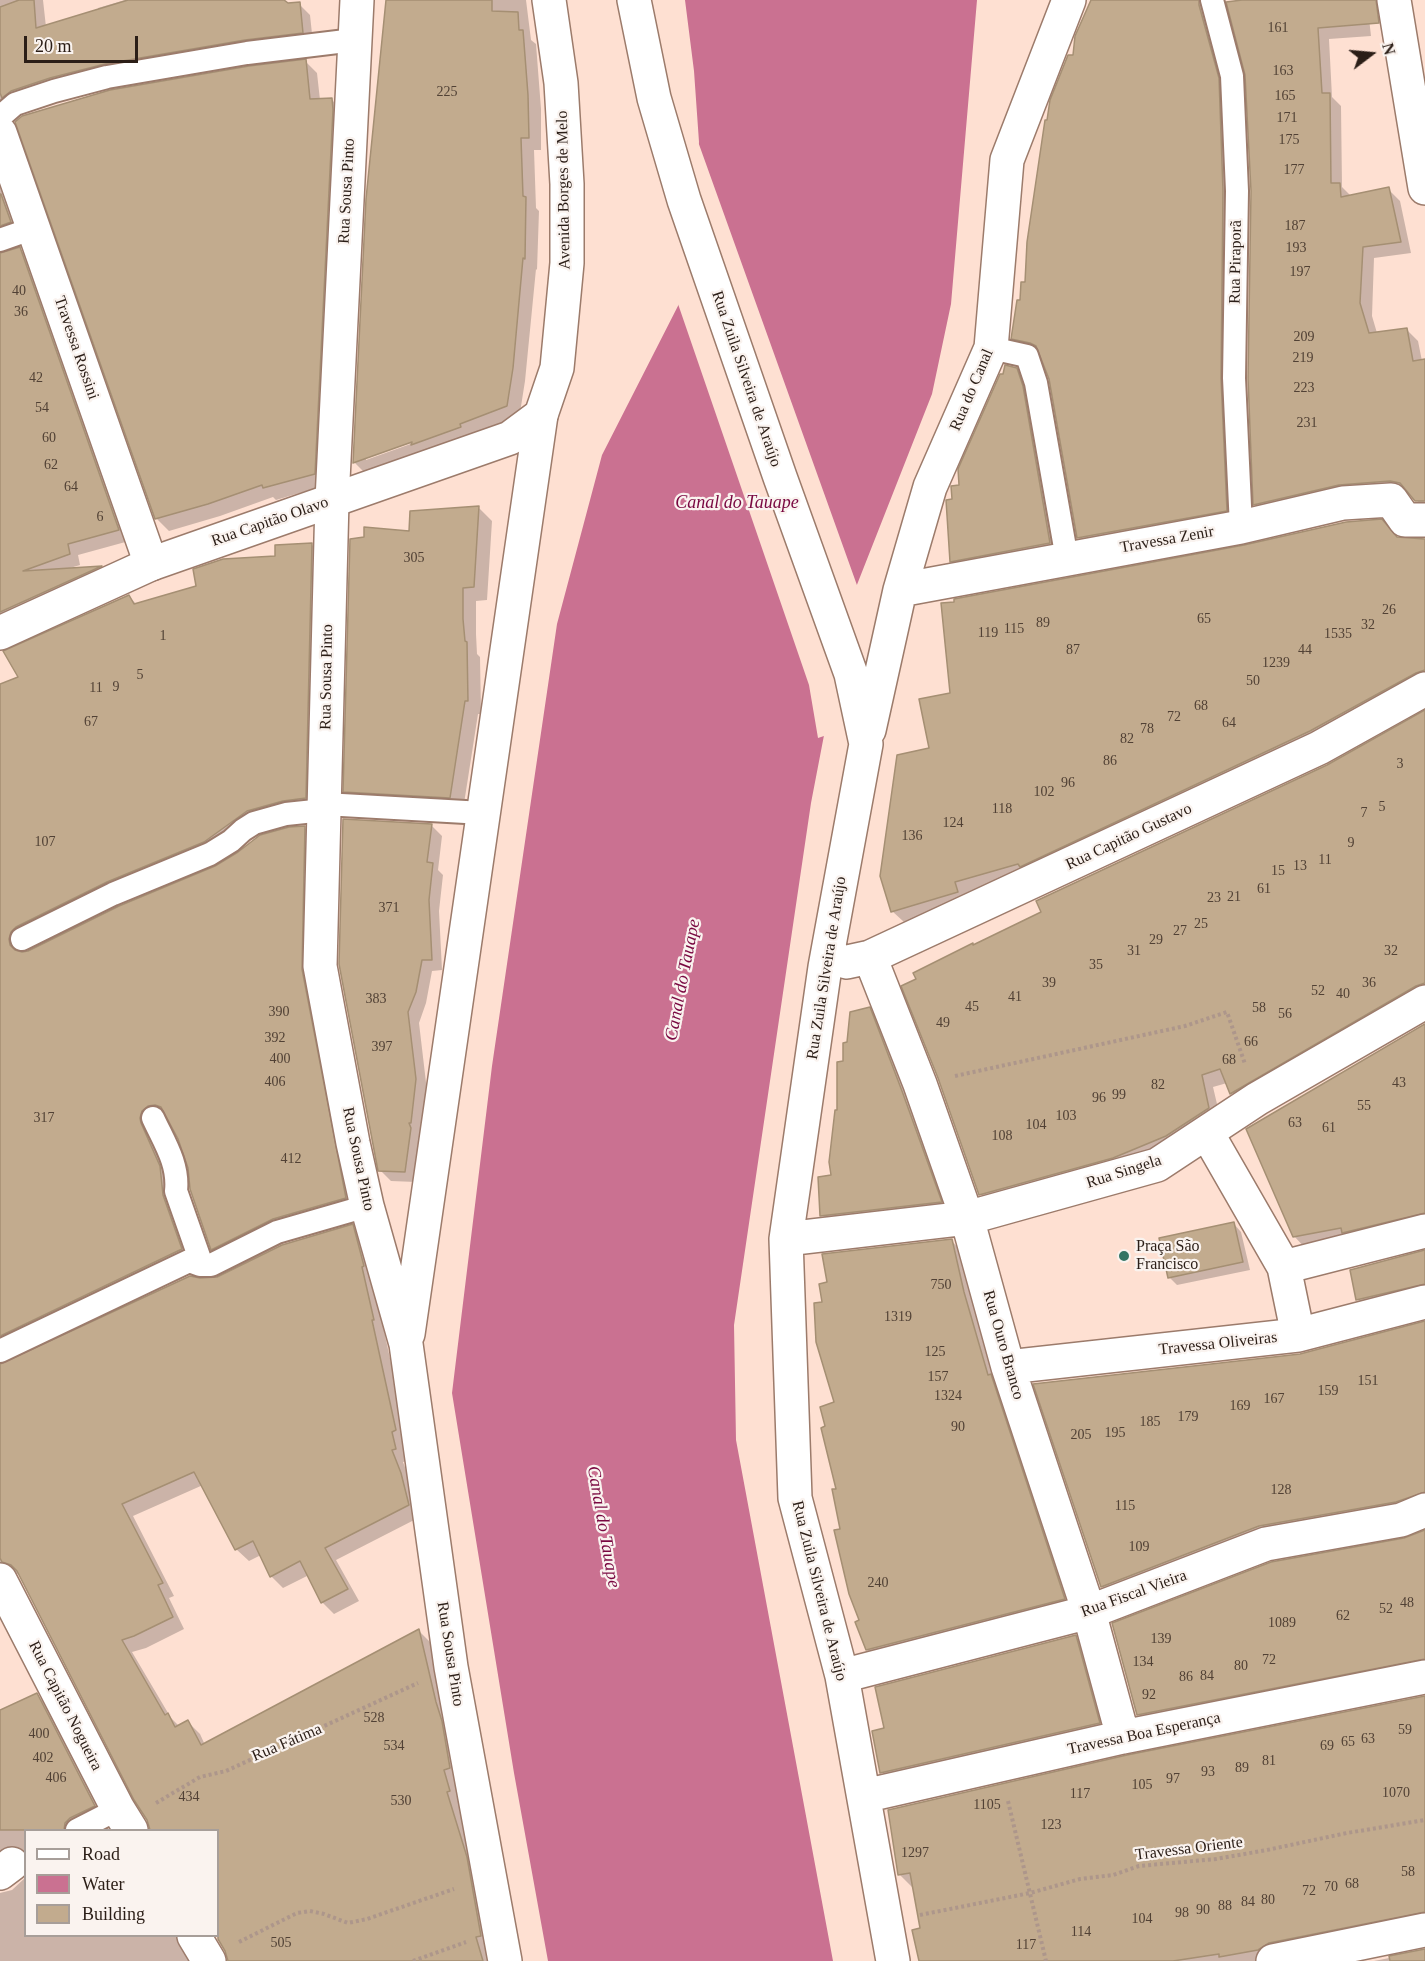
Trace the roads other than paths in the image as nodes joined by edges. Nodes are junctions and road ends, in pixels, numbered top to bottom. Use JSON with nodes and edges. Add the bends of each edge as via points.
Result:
{"nodes":[{"id":1,"x":357,"y":0,"type":"edge"},
{"id":2,"x":549,"y":0,"type":"edge"},
{"id":3,"x":634,"y":0,"type":"edge"},
{"id":4,"x":1069,"y":0,"type":"edge"},
{"id":5,"x":1212,"y":0,"type":"edge"},
{"id":6,"x":1394,"y":0,"type":"edge"},
{"id":7,"x":354,"y":40,"type":"junction"},
{"id":8,"x":0,"y":117,"type":"edge"},
{"id":9,"x":0,"y":133,"type":"edge"},
{"id":10,"x":1425,"y":188,"type":"edge"},
{"id":11,"x":34,"y":228,"type":"junction"},
{"id":12,"x":0,"y":240,"type":"edge"},
{"id":13,"x":991,"y":348,"type":"junction"},
{"id":14,"x":541,"y":415,"type":"junction"},
{"id":15,"x":332,"y":501,"type":"junction"},
{"id":16,"x":1425,"y":520,"type":"edge"},
{"id":17,"x":1241,"y":527,"type":"junction"},
{"id":18,"x":1067,"y":559,"type":"junction"},
{"id":19,"x":151,"y":564,"type":"junction"},
{"id":20,"x":900,"y":590,"type":"junction"},
{"id":21,"x":0,"y":633,"type":"edge"},
{"id":22,"x":1425,"y":689,"type":"edge"},
{"id":23,"x":866,"y":744,"type":"junction"},
{"id":24,"x":324,"y":807,"type":"junction"},
{"id":25,"x":483,"y":813,"type":"junction"},
{"id":26,"x":22,"y":939,"type":"dead end"},
{"id":27,"x":870,"y":957,"type":"junction"},
{"id":28,"x":825,"y":968,"type":"junction"},
{"id":29,"x":1425,"y":1002,"type":"edge"},
{"id":30,"x":153,"y":1118,"type":"dead end"},
{"id":31,"x":1207,"y":1133,"type":"junction"},
{"id":32,"x":367,"y":1206,"type":"junction"},
{"id":33,"x":967,"y":1218,"type":"junction"},
{"id":34,"x":1425,"y":1231,"type":"edge"},
{"id":35,"x":786,"y":1239,"type":"junction"},
{"id":36,"x":202,"y":1265,"type":"junction"},
{"id":37,"x":1284,"y":1268,"type":"junction"},
{"id":38,"x":1425,"y":1302,"type":"edge"},
{"id":39,"x":1298,"y":1335,"type":"junction"},
{"id":40,"x":406,"y":1344,"type":"junction"},
{"id":41,"x":0,"y":1351,"type":"edge"},
{"id":42,"x":1008,"y":1367,"type":"junction"},
{"id":43,"x":1425,"y":1510,"type":"edge"},
{"id":44,"x":0,"y":1580,"type":"edge"},
{"id":45,"x":1089,"y":1612,"type":"junction"},
{"id":46,"x":842,"y":1676,"type":"junction"},
{"id":47,"x":1425,"y":1677,"type":"edge"},
{"id":48,"x":1123,"y":1737,"type":"junction"},
{"id":49,"x":864,"y":1796,"type":"junction"},
{"id":50,"x":125,"y":1820,"type":"edge"},
{"id":51,"x":82,"y":1829,"type":"edge"},
{"id":52,"x":1425,"y":1930,"type":"edge"},
{"id":53,"x":505,"y":1961,"type":"edge"},
{"id":54,"x":893,"y":1961,"type":"edge"},
{"id":55,"x":1273,"y":1961,"type":"edge"}],
"edges":[{"from":1,"to":7,"type":"street","name":"Rua Sousa Pinto"},
{"from":2,"to":14,"type":"street","name":"Avenida Borges de Melo","via":[[561,83],[567,263],[557,368]]},
{"from":3,"to":23,"type":"street","name":"Rua Zuila Silveira de Araújo","via":[[654,98],[684,200],[851,674]]},
{"from":4,"to":13,"type":"street","name":"Rua do Canal","via":[[1007,160]]},
{"from":5,"to":17,"type":"lane","name":"Rua Piraporã","via":[[1232,76],[1237,191],[1234,378]]},
{"from":6,"to":10,"type":"street"},
{"from":7,"to":8,"type":"lane","via":[[107,77],[15,104]]},
{"from":7,"to":15,"type":"street","name":"Rua Sousa Pinto"},
{"from":9,"to":11,"type":"street","name":"Travessa Rossini"},
{"from":11,"to":12,"type":"lane"},
{"from":11,"to":19,"type":"street","name":"Travessa Rossini"},
{"from":13,"to":18,"type":"lane","via":[[1027,356],[1036,383]]},
{"from":13,"to":20,"type":"street","name":"Rua do Canal","via":[[930,487]]},
{"from":14,"to":15,"type":"street","name":"Rua Capitão Olavo","via":[[510,438]]},
{"from":14,"to":25,"type":"street","name":"Rua Sousa Pinto"},
{"from":15,"to":19,"type":"street","name":"Rua Capitão Olavo"},
{"from":15,"to":24,"type":"street","name":"Rua Sousa Pinto"},
{"from":16,"to":17,"type":"street","name":"Travessa Zenir","via":[[1405,520],[1391,500],[1343,503]]},
{"from":17,"to":18,"type":"street","name":"Travessa Zenir"},
{"from":18,"to":20,"type":"street","name":"Travessa Zenir"},
{"from":19,"to":21,"type":"street","name":"Rua Capitão Olavo"},
{"from":20,"to":23,"type":"street","name":"Rua do Canal"},
{"from":22,"to":27,"type":"street","name":"Rua Capitão Gustavo","via":[[1319,748]]},
{"from":23,"to":28,"type":"street","name":"Rua Zuila Silveira de Araújo"},
{"from":24,"to":25,"type":"lane"},
{"from":24,"to":26,"type":"lane","via":[[254,823],[210,854],[113,894]]},
{"from":24,"to":32,"type":"street","name":"Rua Sousa Pinto","via":[[320,966]]},
{"from":25,"to":40,"type":"street","name":"Rua Sousa Pinto"},
{"from":27,"to":28,"type":"street","name":"Rua Capitão Gustavo"},
{"from":27,"to":33,"type":"street","name":"Rua Ouro Branco"},
{"from":28,"to":35,"type":"street","name":"Rua Zuila Silveira de Araújo"},
{"from":29,"to":31,"type":"street","name":"Rua Singela","via":[[1257,1099]]},
{"from":30,"to":36,"type":"lane","via":[[175,1165],[176,1191]]},
{"from":31,"to":33,"type":"street","name":"Rua Singela","via":[[1157,1165]]},
{"from":31,"to":37,"type":"street"},
{"from":32,"to":36,"type":"lane","via":[[278,1232],[211,1265]]},
{"from":32,"to":40,"type":"street","name":"Rua Sousa Pinto"},
{"from":33,"to":35,"type":"street","name":"Rua Singela"},
{"from":33,"to":42,"type":"street","name":"Rua Ouro Branco"},
{"from":34,"to":37,"type":"street"},
{"from":35,"to":46,"type":"street","name":"Rua Zuila Silveira de Araújo","via":[[795,1498]]},
{"from":36,"to":41,"type":"lane","via":[[189,1261]]},
{"from":37,"to":39,"type":"street"},
{"from":38,"to":39,"type":"street","name":"Travessa Oliveiras"},
{"from":39,"to":42,"type":"street","name":"Travessa Oliveiras"},
{"from":40,"to":53,"type":"street","name":"Rua Sousa Pinto","via":[[451,1667]]},
{"from":42,"to":45,"type":"street","name":"Rua Ouro Branco"},
{"from":43,"to":45,"type":"street","name":"Rua Fiscal Vieira","via":[[1401,1520],[1266,1544]]},
{"from":44,"to":50,"type":"street","name":"Rua Capitão Nogueira"},
{"from":45,"to":46,"type":"street","name":"Rua Fiscal Vieira"},
{"from":45,"to":48,"type":"street","name":"Rua Ouro Branco"},
{"from":46,"to":49,"type":"street","name":"Rua Zuila Silveira de Araújo"},
{"from":47,"to":48,"type":"street","name":"Travessa Boa Esperança"},
{"from":48,"to":49,"type":"street","name":"Travessa Boa Esperança"},
{"from":49,"to":54,"type":"street","name":"Rua Zuila Silveira de Araújo"},
{"from":50,"to":51,"type":"lane"},
{"from":52,"to":55,"type":"street"}]}
